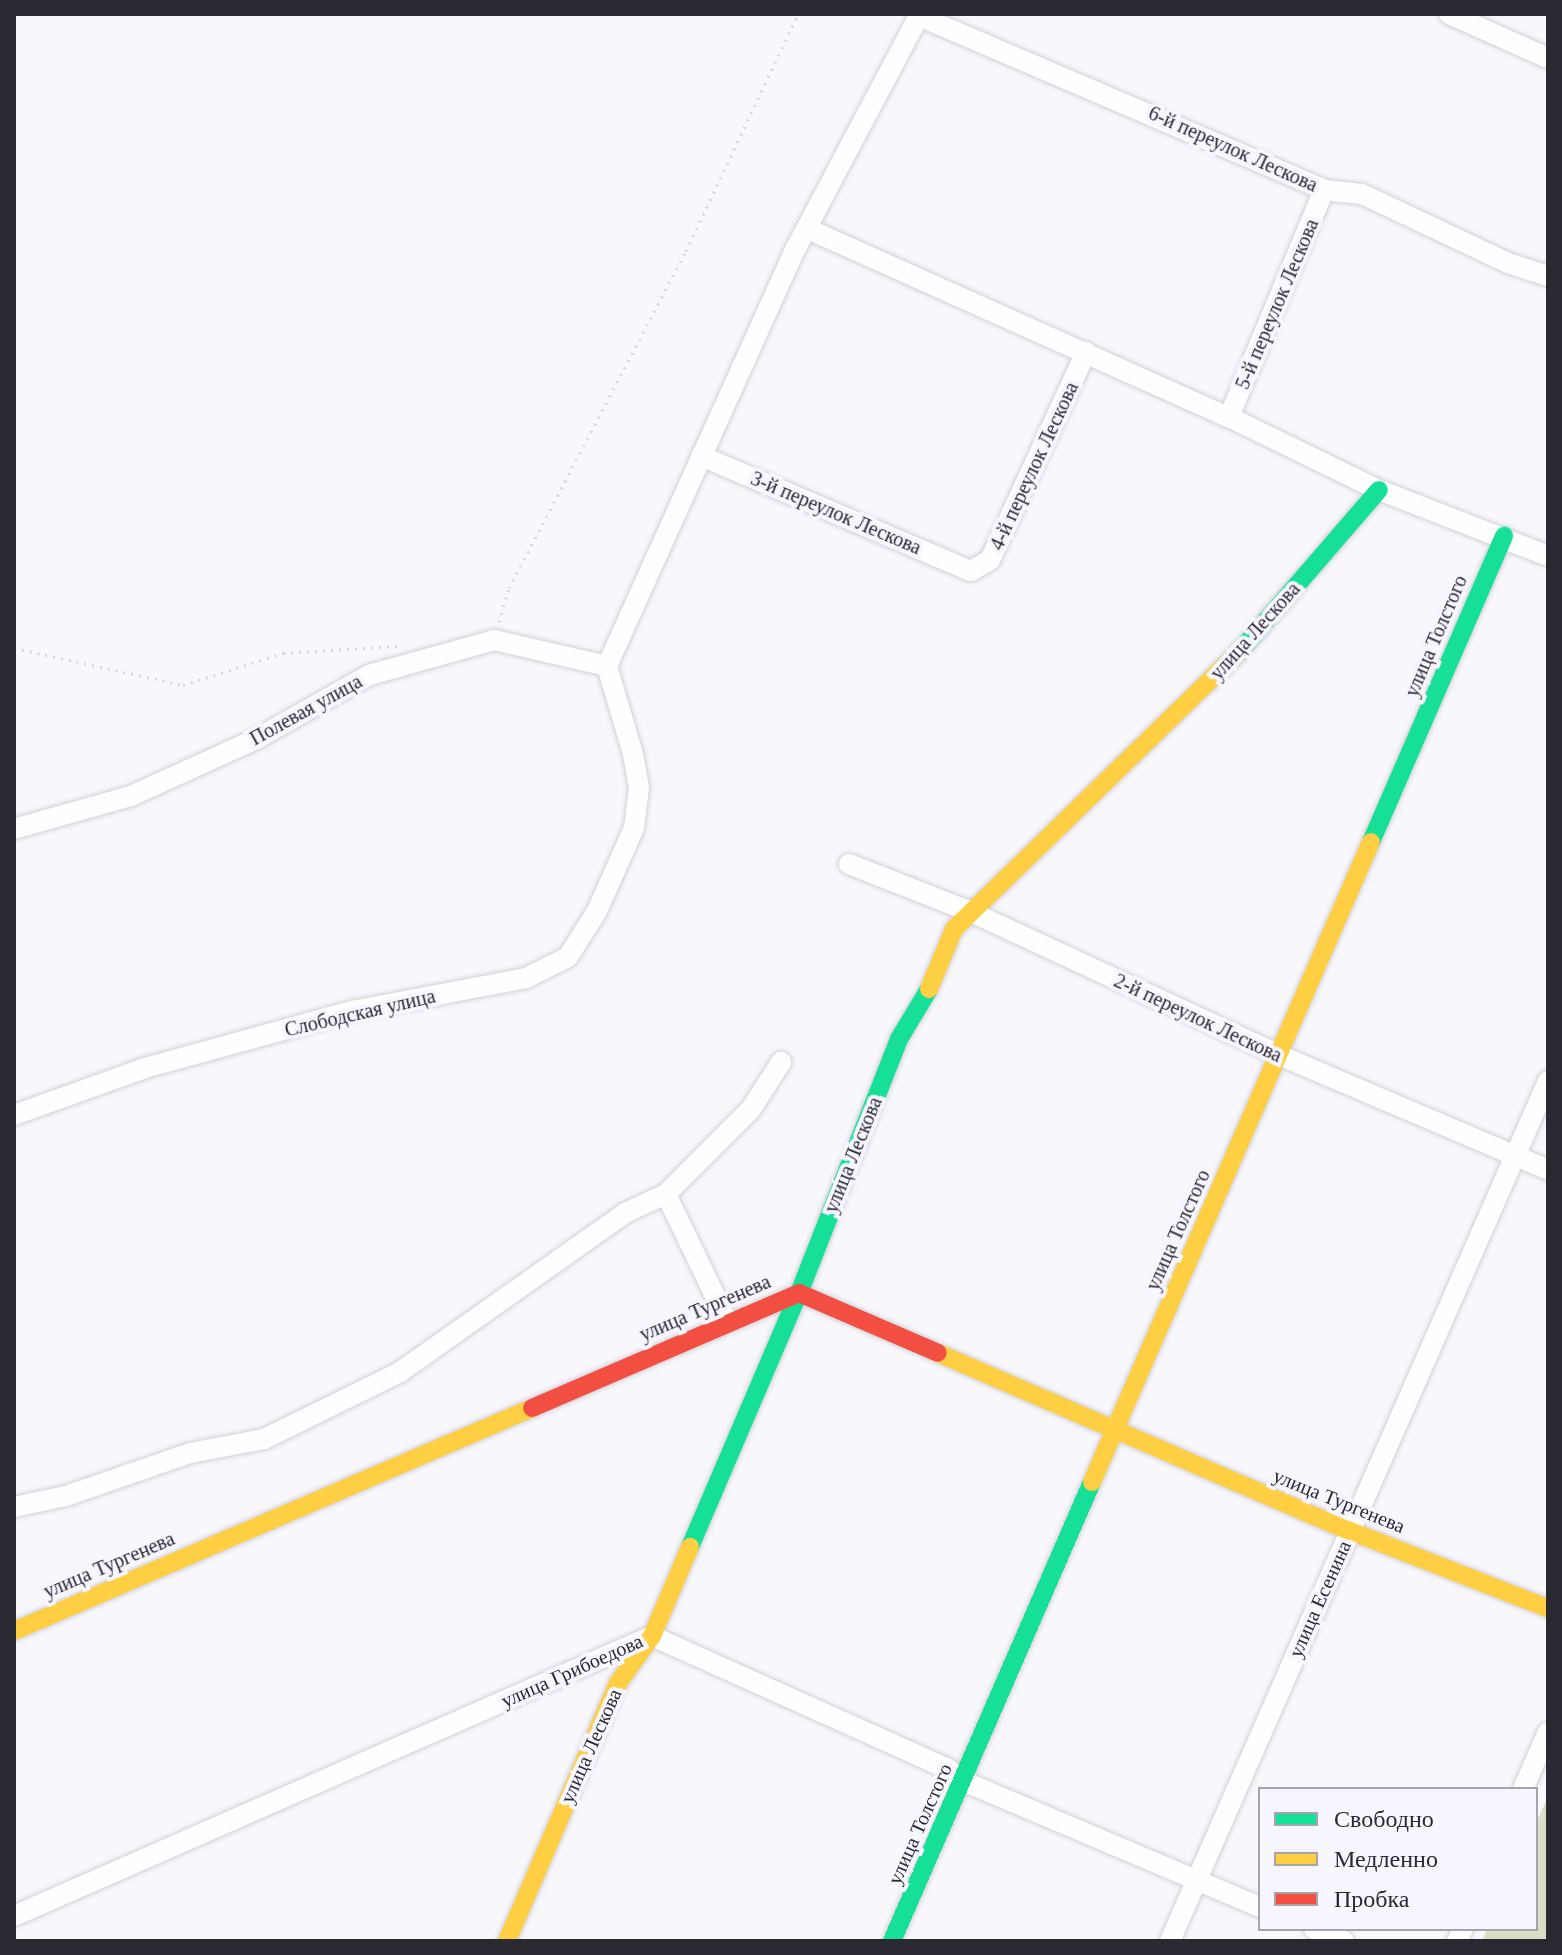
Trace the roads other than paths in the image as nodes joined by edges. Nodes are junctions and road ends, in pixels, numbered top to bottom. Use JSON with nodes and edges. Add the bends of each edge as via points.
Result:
{"nodes":[{"id":1,"x":1449,"y":14,"type":"edge"},
{"id":2,"x":1548,"y":58,"type":"edge"},
{"id":3,"x":1324,"y":190,"type":"junction"},
{"id":4,"x":810,"y":230,"type":"junction"},
{"id":5,"x":1548,"y":276,"type":"edge"},
{"id":6,"x":1086,"y":352,"type":"junction"},
{"id":7,"x":1229,"y":417,"type":"junction"},
{"id":8,"x":701,"y":456,"type":"junction"},
{"id":9,"x":1379,"y":490,"type":"junction"},
{"id":10,"x":1504,"y":536,"type":"junction"},
{"id":11,"x":1548,"y":556,"type":"edge"},
{"id":12,"x":971,"y":571,"type":"joint"},
{"id":13,"x":607,"y":666,"type":"junction"},
{"id":14,"x":14,"y":829,"type":"edge"},
{"id":15,"x":849,"y":864,"type":"dead end"},
{"id":16,"x":971,"y":912,"type":"junction"},
{"id":17,"x":1279,"y":1055,"type":"junction"},
{"id":18,"x":781,"y":1062,"type":"dead end"},
{"id":19,"x":1548,"y":1081,"type":"edge"},
{"id":20,"x":14,"y":1115,"type":"edge"},
{"id":21,"x":1516,"y":1157,"type":"junction"},
{"id":22,"x":1548,"y":1170,"type":"edge"},
{"id":23,"x":666,"y":1194,"type":"junction"},
{"id":24,"x":799,"y":1293,"type":"junction"},
{"id":25,"x":727,"y":1321,"type":"junction"},
{"id":26,"x":1114,"y":1430,"type":"junction"},
{"id":27,"x":14,"y":1507,"type":"edge"},
{"id":28,"x":1350,"y":1531,"type":"junction"},
{"id":29,"x":1548,"y":1608,"type":"edge"},
{"id":30,"x":14,"y":1631,"type":"edge"},
{"id":31,"x":652,"y":1636,"type":"junction"},
{"id":32,"x":1548,"y":1732,"type":"edge"},
{"id":33,"x":963,"y":1781,"type":"junction"},
{"id":34,"x":1524,"y":1787,"type":"edge"},
{"id":35,"x":1195,"y":1880,"type":"junction"},
{"id":36,"x":1258,"y":1906,"type":"edge"},
{"id":37,"x":14,"y":1916,"type":"edge"},
{"id":38,"x":1319,"y":1931,"type":"edge"},
{"id":39,"x":507,"y":1941,"type":"edge"},
{"id":40,"x":892,"y":1941,"type":"edge"},
{"id":41,"x":1170,"y":1941,"type":"edge"},
{"id":42,"x":1344,"y":1941,"type":"edge"}],
"edges":[{"from":1,"to":2,"type":"street"},
{"from":3,"to":4,"type":"street","name":"6-й переулок Лескова","via":[[919,16]]},
{"from":3,"to":5,"type":"street","name":"6-й переулок Лескова","via":[[1362,194],[1508,263]]},
{"from":3,"to":7,"type":"street","name":"5-й переулок Лескова"},
{"from":4,"to":6,"type":"street"},
{"from":4,"to":8,"type":"street","via":[[796,248]]},
{"from":6,"to":7,"type":"street"},
{"from":6,"to":12,"type":"street","name":"4-й переулок Лескова","via":[[990,560]]},
{"from":7,"to":9,"type":"street"},
{"from":8,"to":12,"type":"street","name":"3-й переулок Лескова"},
{"from":8,"to":13,"type":"street"},
{"from":9,"to":10,"type":"street"},
{"from":9,"to":16,"type":"street","name":"улица Лескова","via":[[1236,656]]},
{"from":10,"to":11,"type":"street"},
{"from":10,"to":17,"type":"street","name":"улица Толстого"},
{"from":13,"to":14,"type":"street","name":"Полевая улица","via":[[494,640],[369,675],[258,738],[131,796]]},
{"from":13,"to":20,"type":"street","name":"Слободская улица","via":[[639,788],[634,828],[597,911],[568,957],[526,978],[352,1011],[145,1068]]},
{"from":15,"to":16,"type":"street","name":"2-й переулок Лескова"},
{"from":16,"to":17,"type":"street","name":"2-й переулок Лескова"},
{"from":16,"to":24,"type":"street","name":"улица Лескова","via":[[954,929],[941,968],[899,1039]]},
{"from":17,"to":21,"type":"street","name":"2-й переулок Лескова"},
{"from":17,"to":26,"type":"street","name":"улица Толстого"},
{"from":18,"to":23,"type":"street","via":[[751,1109]]},
{"from":19,"to":21,"type":"street","name":"улица Есенина"},
{"from":21,"to":22,"type":"street","name":"2-й переулок Лескова"},
{"from":21,"to":28,"type":"street","name":"улица Есенина"},
{"from":23,"to":25,"type":"street"},
{"from":23,"to":27,"type":"street","via":[[625,1213],[400,1372],[277,1432]]},
{"from":24,"to":25,"type":"street","name":"улица Тургенева"},
{"from":24,"to":26,"type":"street","name":"улица Тургенева"},
{"from":24,"to":31,"type":"street","name":"улица Лескова"},
{"from":25,"to":30,"type":"street","name":"улица Тургенева"},
{"from":26,"to":28,"type":"street","name":"улица Тургенева"},
{"from":26,"to":33,"type":"street","name":"улица Толстого"},
{"from":28,"to":29,"type":"street","name":"улица Тургенева"},
{"from":28,"to":35,"type":"street","name":"улица Есенина"},
{"from":31,"to":33,"type":"street","name":"улица Грибоедова","via":[[948,1769]]},
{"from":31,"to":37,"type":"street","name":"улица Грибоедова"},
{"from":31,"to":39,"type":"street","name":"улица Лескова","via":[[618,1683]]},
{"from":32,"to":34,"type":"street"},
{"from":33,"to":35,"type":"street","name":"улица Грибоедова"},
{"from":33,"to":40,"type":"street","name":"улица Толстого"},
{"from":35,"to":36,"type":"street","name":"улица Грибоедова"},
{"from":35,"to":41,"type":"street","name":"улица Есенина"},
{"from":38,"to":42,"type":"street"}]}
